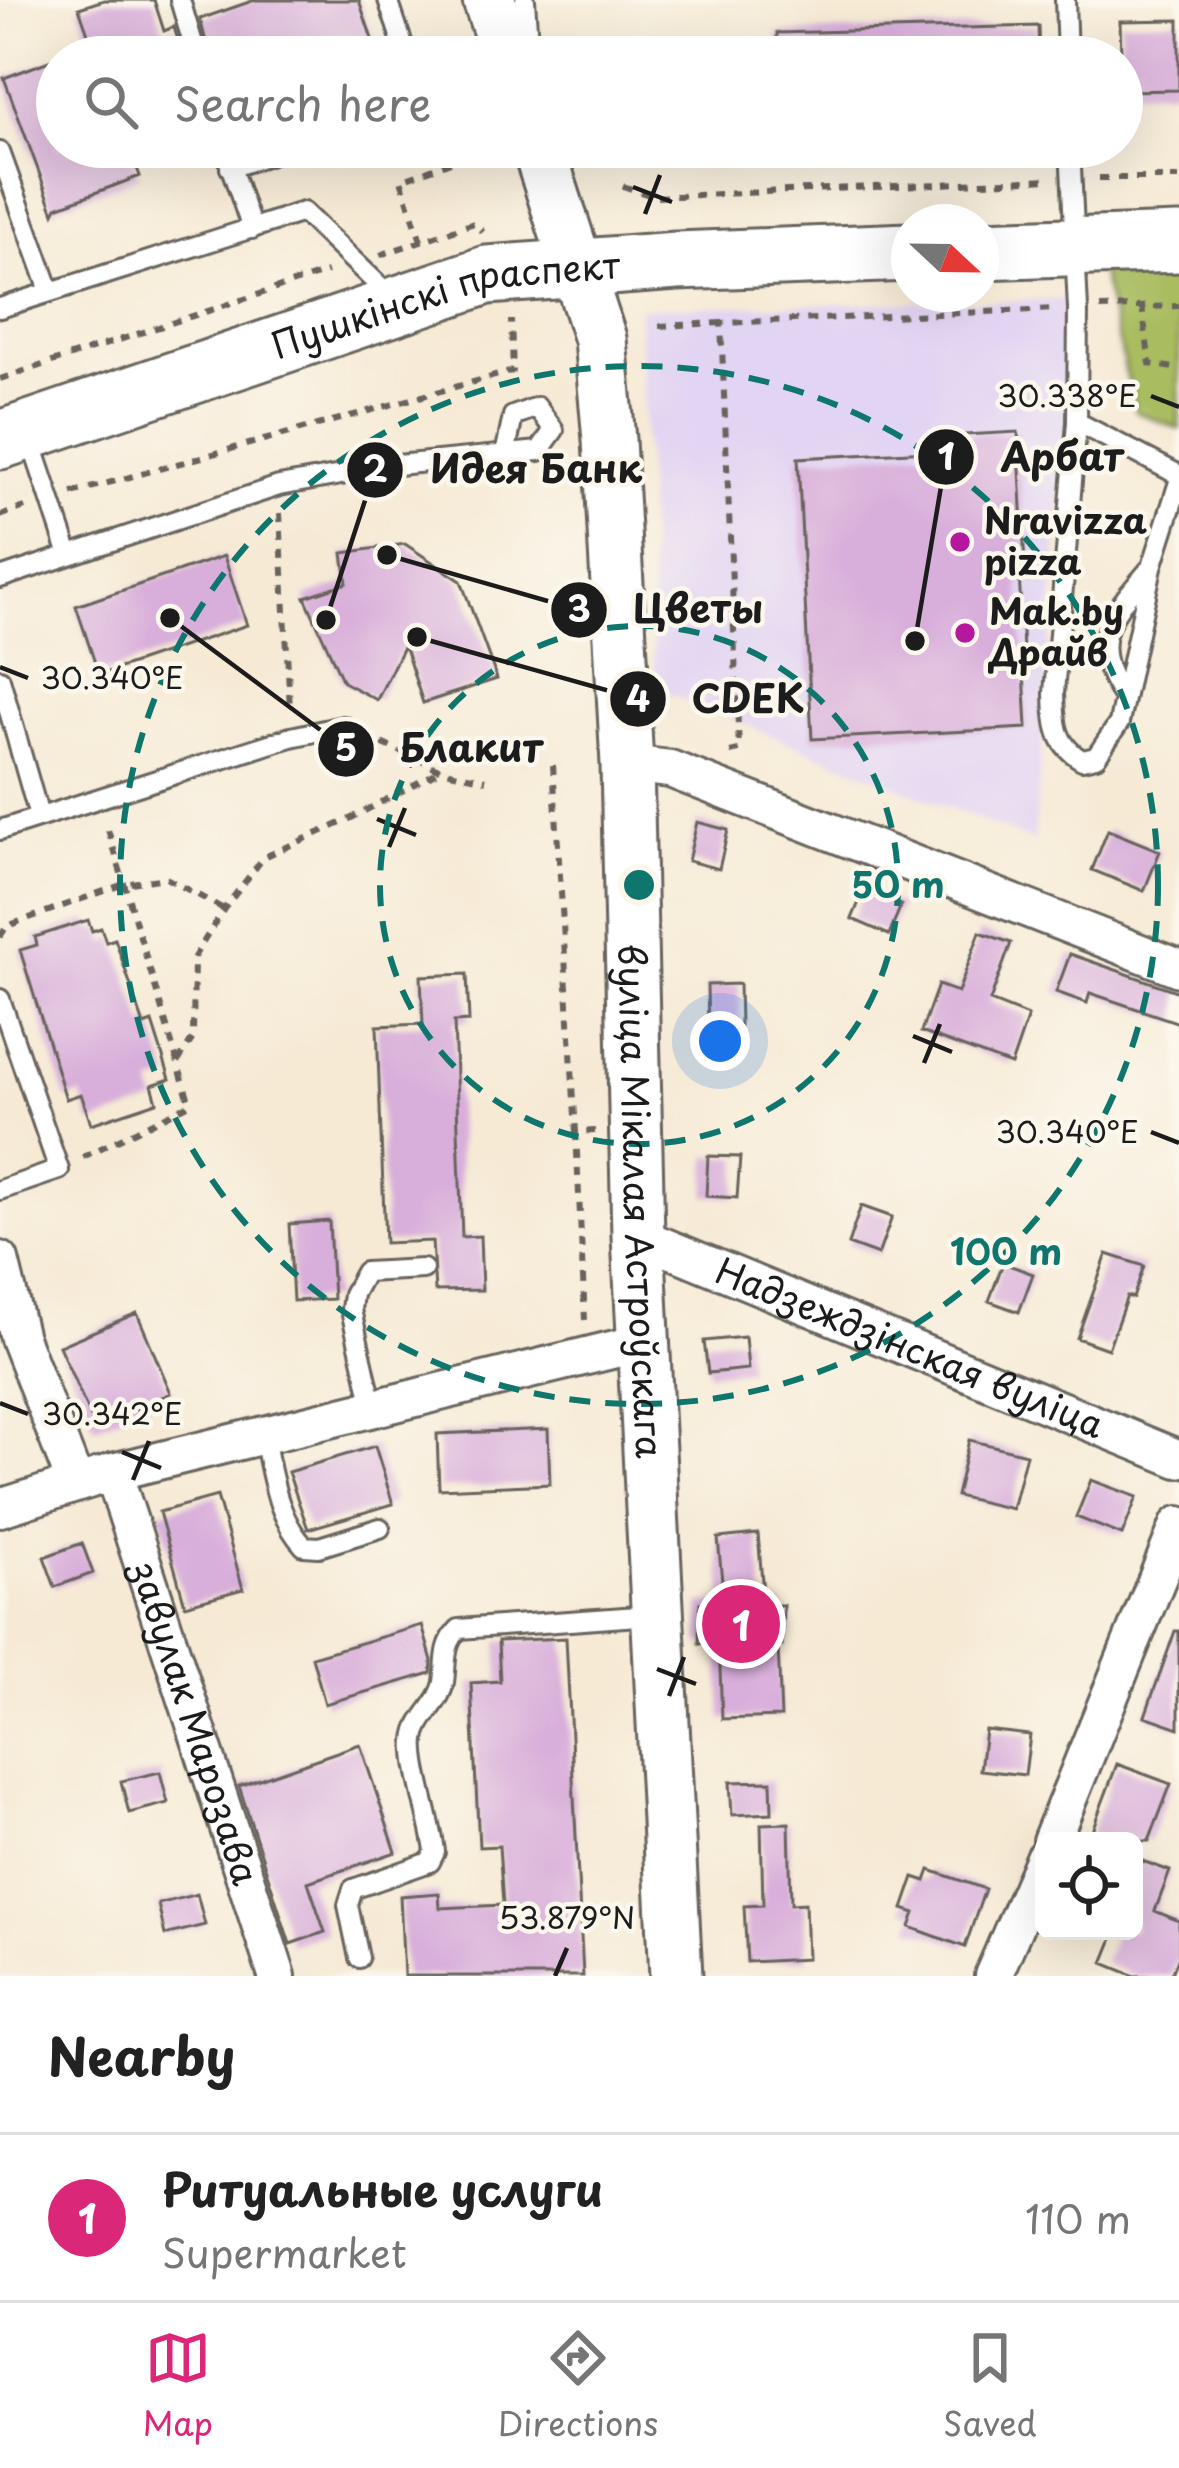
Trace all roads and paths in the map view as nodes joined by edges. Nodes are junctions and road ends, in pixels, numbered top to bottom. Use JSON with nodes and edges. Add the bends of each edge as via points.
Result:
{"nodes":[{"id":1,"x":180,"y":0,"type":"edge"},
{"id":2,"x":388,"y":0,"type":"edge"},
{"id":3,"x":489,"y":0,"type":"edge"},
{"id":4,"x":525,"y":0,"type":"edge"},
{"id":5,"x":1065,"y":0,"type":"edge"},
{"id":6,"x":191,"y":36,"type":"edge"},
{"id":7,"x":400,"y":36,"type":"edge"},
{"id":8,"x":501,"y":36,"type":"edge"},
{"id":9,"x":528,"y":36,"type":"edge"},
{"id":10,"x":1066,"y":36,"type":"edge"},
{"id":11,"x":0,"y":152,"type":"edge"},
{"id":12,"x":230,"y":168,"type":"edge"},
{"id":13,"x":434,"y":168,"type":"edge"},
{"id":14,"x":545,"y":168,"type":"edge"},
{"id":15,"x":1071,"y":168,"type":"edge"},
{"id":16,"x":1071,"y":178,"type":"junction"},
{"id":17,"x":1179,"y":178,"type":"edge"},
{"id":18,"x":623,"y":186,"type":"dead end"},
{"id":19,"x":252,"y":229,"type":"junction"},
{"id":20,"x":454,"y":230,"type":"dead end"},
{"id":21,"x":421,"y":241,"type":"junction"},
{"id":22,"x":1179,"y":243,"type":"edge"},
{"id":23,"x":1075,"y":246,"type":"junction"},
{"id":24,"x":999,"y":249,"type":"edge"},
{"id":25,"x":891,"y":253,"type":"edge"},
{"id":26,"x":355,"y":262,"type":"junction"},
{"id":27,"x":578,"y":267,"type":"junction"},
{"id":28,"x":50,"y":291,"type":"junction"},
{"id":29,"x":399,"y":305,"type":"junction"},
{"id":30,"x":1179,"y":305,"type":"edge"},
{"id":31,"x":1142,"y":306,"type":"junction"},
{"id":32,"x":0,"y":308,"type":"edge"},
{"id":33,"x":1078,"y":309,"type":"junction"},
{"id":34,"x":510,"y":310,"type":"dead end"},
{"id":35,"x":722,"y":322,"type":"junction"},
{"id":36,"x":658,"y":326,"type":"dead end"},
{"id":37,"x":1179,"y":369,"type":"edge"},
{"id":38,"x":0,"y":380,"type":"edge"},
{"id":39,"x":1078,"y":422,"type":"junction"},
{"id":40,"x":14,"y":435,"type":"edge"},
{"id":41,"x":505,"y":455,"type":"dead end"},
{"id":42,"x":1179,"y":478,"type":"edge"},
{"id":43,"x":279,"y":486,"type":"junction"},
{"id":44,"x":50,"y":499,"type":"junction"},
{"id":45,"x":0,"y":516,"type":"edge"},
{"id":46,"x":69,"y":555,"type":"junction"},
{"id":47,"x":1152,"y":567,"type":"junction"},
{"id":48,"x":0,"y":578,"type":"edge"},
{"id":49,"x":0,"y":679,"type":"edge"},
{"id":50,"x":1124,"y":698,"type":"junction"},
{"id":51,"x":343,"y":726,"type":"joint"},
{"id":52,"x":291,"y":737,"type":"junction"},
{"id":53,"x":554,"y":765,"type":"dead end"},
{"id":54,"x":648,"y":766,"type":"junction"},
{"id":55,"x":441,"y":770,"type":"junction"},
{"id":56,"x":486,"y":780,"type":"dead end"},
{"id":57,"x":98,"y":797,"type":"junction"},
{"id":58,"x":40,"y":816,"type":"junction"},
{"id":59,"x":0,"y":830,"type":"edge"},
{"id":60,"x":124,"y":884,"type":"junction"},
{"id":61,"x":224,"y":909,"type":"junction"},
{"id":62,"x":0,"y":937,"type":"edge"},
{"id":63,"x":1179,"y":968,"type":"edge"},
{"id":64,"x":0,"y":998,"type":"edge"},
{"id":65,"x":178,"y":1061,"type":"junction"},
{"id":66,"x":636,"y":1130,"type":"junction"},
{"id":67,"x":576,"y":1132,"type":"junction"},
{"id":68,"x":58,"y":1169,"type":"junction"},
{"id":69,"x":0,"y":1190,"type":"edge"},
{"id":70,"x":638,"y":1236,"type":"junction"},
{"id":71,"x":0,"y":1260,"type":"edge"},
{"id":72,"x":423,"y":1269,"type":"dead end"},
{"id":73,"x":644,"y":1342,"type":"junction"},
{"id":74,"x":586,"y":1355,"type":"junction"},
{"id":75,"x":373,"y":1407,"type":"junction"},
{"id":76,"x":263,"y":1433,"type":"junction"},
{"id":77,"x":1179,"y":1459,"type":"edge"},
{"id":78,"x":113,"y":1472,"type":"junction"},
{"id":79,"x":75,"y":1482,"type":"junction"},
{"id":80,"x":0,"y":1508,"type":"edge"},
{"id":81,"x":1179,"y":1526,"type":"edge"},
{"id":82,"x":380,"y":1528,"type":"dead end"},
{"id":83,"x":657,"y":1615,"type":"junction"},
{"id":84,"x":1055,"y":1832,"type":"edge"},
{"id":85,"x":1035,"y":1879,"type":"edge"},
{"id":86,"x":359,"y":1958,"type":"dead end"},
{"id":87,"x":277,"y":1976,"type":"edge"},
{"id":88,"x":676,"y":1976,"type":"edge"},
{"id":89,"x":993,"y":1976,"type":"edge"}],
"edges":[{"from":1,"to":6,"type":"lane"},
{"from":2,"to":7,"type":"lane"},
{"from":3,"to":8,"type":"main road"},
{"from":4,"to":9,"type":"lane"},
{"from":5,"to":10,"type":"lane"},
{"from":11,"to":28,"type":"lane"},
{"from":12,"to":19,"type":"lane"},
{"from":13,"to":21,"type":"path","via":[[401,180]]},
{"from":14,"to":27,"type":"main road","name":"вуліца Мікалая Астроўскага"},
{"from":15,"to":16,"type":"lane"},
{"from":16,"to":17,"type":"path"},
{"from":16,"to":18,"type":"path","via":[[655,197]]},
{"from":16,"to":23,"type":"lane"},
{"from":19,"to":26,"type":"lane","via":[[303,212]]},
{"from":19,"to":28,"type":"lane"},
{"from":20,"to":21,"type":"path"},
{"from":21,"to":26,"type":"path"},
{"from":22,"to":23,"type":"main road"},
{"from":23,"to":24,"type":"main road"},
{"from":23,"to":33,"type":"lane"},
{"from":25,"to":27,"type":"main road","name":"Пушкінскі праспект"},
{"from":26,"to":29,"type":"lane"},
{"from":26,"to":38,"type":"path"},
{"from":27,"to":29,"type":"main road","name":"Пушкінскі праспект","via":[[487,275]]},
{"from":27,"to":54,"type":"main road","name":"вуліца Мікалая Астроўскага","via":[[600,339]]},
{"from":28,"to":32,"type":"lane"},
{"from":29,"to":40,"type":"main road","name":"Пушкінскі праспект"},
{"from":30,"to":31,"type":"path"},
{"from":31,"to":33,"type":"path"},
{"from":31,"to":37,"type":"path","via":[[1150,364]]},
{"from":33,"to":35,"type":"path"},
{"from":33,"to":39,"type":"lane"},
{"from":34,"to":44,"type":"path","via":[[513,371]]},
{"from":35,"to":36,"type":"path"},
{"from":35,"to":54,"type":"path","via":[[740,750]]},
{"from":39,"to":42,"type":"lane"},
{"from":39,"to":50,"type":"lane","via":[[1054,693],[1055,729],[1066,750],[1096,758],[1119,723]]},
{"from":40,"to":44,"type":"lane"},
{"from":41,"to":43,"type":"lane"},
{"from":42,"to":47,"type":"lane"},
{"from":43,"to":46,"type":"lane"},
{"from":43,"to":52,"type":"path"},
{"from":44,"to":45,"type":"path"},
{"from":44,"to":46,"type":"lane"},
{"from":46,"to":48,"type":"lane"},
{"from":47,"to":50,"type":"lane"},
{"from":47,"to":50,"type":"lane","via":[[1105,635],[1107,674]]},
{"from":49,"to":58,"type":"lane"},
{"from":51,"to":52,"type":"lane"},
{"from":51,"to":55,"type":"path"},
{"from":52,"to":57,"type":"lane"},
{"from":53,"to":67,"type":"path"},
{"from":54,"to":63,"type":"street"},
{"from":54,"to":66,"type":"main road","name":"вуліца Мікалая Астроўскага"},
{"from":55,"to":56,"type":"path"},
{"from":55,"to":61,"type":"path","via":[[265,857]]},
{"from":57,"to":58,"type":"lane"},
{"from":57,"to":60,"type":"path"},
{"from":58,"to":59,"type":"lane"},
{"from":60,"to":61,"type":"path","via":[[166,878]]},
{"from":60,"to":62,"type":"path","via":[[7,926]]},
{"from":60,"to":65,"type":"path"},
{"from":61,"to":65,"type":"path","via":[[194,957],[193,1038]]},
{"from":64,"to":68,"type":"lane"},
{"from":65,"to":68,"type":"path","via":[[190,1104]]},
{"from":66,"to":67,"type":"path"},
{"from":66,"to":70,"type":"main road","name":"вуліца Мікалая Астроўскага"},
{"from":67,"to":74,"type":"path"},
{"from":68,"to":69,"type":"lane"},
{"from":70,"to":73,"type":"main road","name":"вуліца Мікалая Астроўскага"},
{"from":70,"to":77,"type":"street","name":"Надзеждзінская вуліца"},
{"from":71,"to":79,"type":"street","via":[[19,1338]]},
{"from":72,"to":75,"type":"lane","via":[[365,1272],[353,1294]]},
{"from":73,"to":74,"type":"street"},
{"from":73,"to":83,"type":"main road","name":"вуліца Мікалая Астроўскага"},
{"from":74,"to":75,"type":"street"},
{"from":75,"to":76,"type":"street"},
{"from":76,"to":78,"type":"street"},
{"from":76,"to":82,"type":"lane","via":[[279,1503],[304,1546]]},
{"from":78,"to":79,"type":"street"},
{"from":78,"to":87,"type":"street","name":"завулак Марозава"},
{"from":79,"to":80,"type":"street"},
{"from":81,"to":84,"type":"street"},
{"from":83,"to":86,"type":"lane","via":[[459,1629],[449,1639],[444,1685],[414,1742],[436,1852],[430,1862],[353,1888],[348,1904]]},
{"from":83,"to":88,"type":"main road","name":"вуліца Мікалая Астроўскага"},
{"from":85,"to":89,"type":"street"}]}
